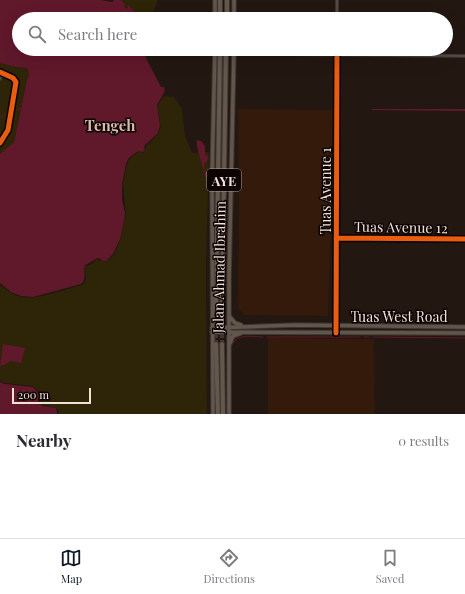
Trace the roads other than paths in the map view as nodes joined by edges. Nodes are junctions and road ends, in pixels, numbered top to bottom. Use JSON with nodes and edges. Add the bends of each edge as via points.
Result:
{"nodes":[{"id":1,"x":216,"y":0,"type":"edge"},
{"id":2,"x":220,"y":0,"type":"edge"},
{"id":3,"x":227,"y":0,"type":"edge"},
{"id":4,"x":234,"y":0,"type":"edge"},
{"id":5,"x":337,"y":0,"type":"edge"},
{"id":6,"x":215,"y":12,"type":"edge"},
{"id":7,"x":220,"y":12,"type":"edge"},
{"id":8,"x":227,"y":12,"type":"edge"},
{"id":9,"x":234,"y":12,"type":"edge"},
{"id":10,"x":337,"y":12,"type":"edge"},
{"id":11,"x":215,"y":56,"type":"edge"},
{"id":12,"x":220,"y":56,"type":"edge"},
{"id":13,"x":226,"y":56,"type":"edge"},
{"id":14,"x":234,"y":56,"type":"edge"},
{"id":15,"x":337,"y":56,"type":"edge"},
{"id":16,"x":453,"y":56,"type":"edge"},
{"id":17,"x":465,"y":56,"type":"edge"},
{"id":18,"x":1,"y":73,"type":"edge"},
{"id":19,"x":0,"y":79,"type":"edge"},
{"id":20,"x":0,"y":142,"type":"edge"},
{"id":21,"x":336,"y":238,"type":"junction"},
{"id":22,"x":465,"y":239,"type":"edge"},
{"id":23,"x":216,"y":310,"type":"tunnel mouth"},
{"id":24,"x":222,"y":310,"type":"tunnel mouth"},
{"id":25,"x":229,"y":316,"type":"junction"},
{"id":26,"x":247,"y":326,"type":"junction"},
{"id":27,"x":335,"y":326,"type":"junction"},
{"id":28,"x":465,"y":327,"type":"edge"},
{"id":29,"x":229,"y":329,"type":"junction"},
{"id":30,"x":212,"y":330,"type":"junction"},
{"id":31,"x":247,"y":332,"type":"junction"},
{"id":32,"x":336,"y":332,"type":"junction"},
{"id":33,"x":465,"y":333,"type":"edge"},
{"id":34,"x":216,"y":344,"type":"tunnel mouth"},
{"id":35,"x":222,"y":344,"type":"tunnel mouth"},
{"id":36,"x":229,"y":346,"type":"junction"},
{"id":37,"x":212,"y":414,"type":"edge"},
{"id":38,"x":218,"y":414,"type":"edge"},
{"id":39,"x":223,"y":414,"type":"edge"},
{"id":40,"x":229,"y":414,"type":"edge"}],
"edges":[{"from":1,"to":6,"type":"main road"},
{"from":2,"to":7,"type":"highway"},
{"from":3,"to":8,"type":"highway"},
{"from":4,"to":9,"type":"main road"},
{"from":5,"to":10,"type":"street"},
{"from":11,"to":30,"type":"main road","name":"Jalan Ahmad Ibrahim"},
{"from":12,"to":23,"type":"highway","number":"AYE"},
{"from":13,"to":24,"type":"highway","number":"AYE"},
{"from":14,"to":25,"type":"main road","name":"Jalan Ahmad Ibrahim"},
{"from":15,"to":21,"type":"street","name":"Tuas Avenue 1"},
{"from":16,"to":17,"type":"street"},
{"from":18,"to":19,"type":"street"},
{"from":18,"to":20,"type":"street","via":[[16,82],[8,130]]},
{"from":21,"to":22,"type":"street","name":"Tuas Avenue 12"},
{"from":21,"to":27,"type":"street","name":"Tuas Avenue 1"},
{"from":25,"to":26,"type":"main road","via":[[237,324]]},
{"from":25,"to":29,"type":"main road","name":"Jalan Ahmad Ibrahim"},
{"from":26,"to":27,"type":"main road","name":"Tuas West Road"},
{"from":26,"to":29,"type":"main road","name":"Tuas West Road"},
{"from":27,"to":28,"type":"main road","name":"Tuas West Road"},
{"from":27,"to":32,"type":"street","name":"Tuas Avenue 1"},
{"from":29,"to":30,"type":"main road","name":"Tuas West Road"},
{"from":29,"to":31,"type":"main road","name":"Tuas West Road"},
{"from":29,"to":36,"type":"main road","name":"Jalan Ahmad Ibrahim"},
{"from":30,"to":37,"type":"main road","name":"Jalan Ahmad Ibrahim"},
{"from":31,"to":32,"type":"main road","name":"Tuas West Road"},
{"from":31,"to":36,"type":"main road","via":[[233,336]]},
{"from":32,"to":33,"type":"main road","name":"Tuas West Road"},
{"from":34,"to":38,"type":"highway"},
{"from":35,"to":39,"type":"highway"},
{"from":36,"to":40,"type":"main road","name":"Jalan Ahmad Ibrahim"}]}
